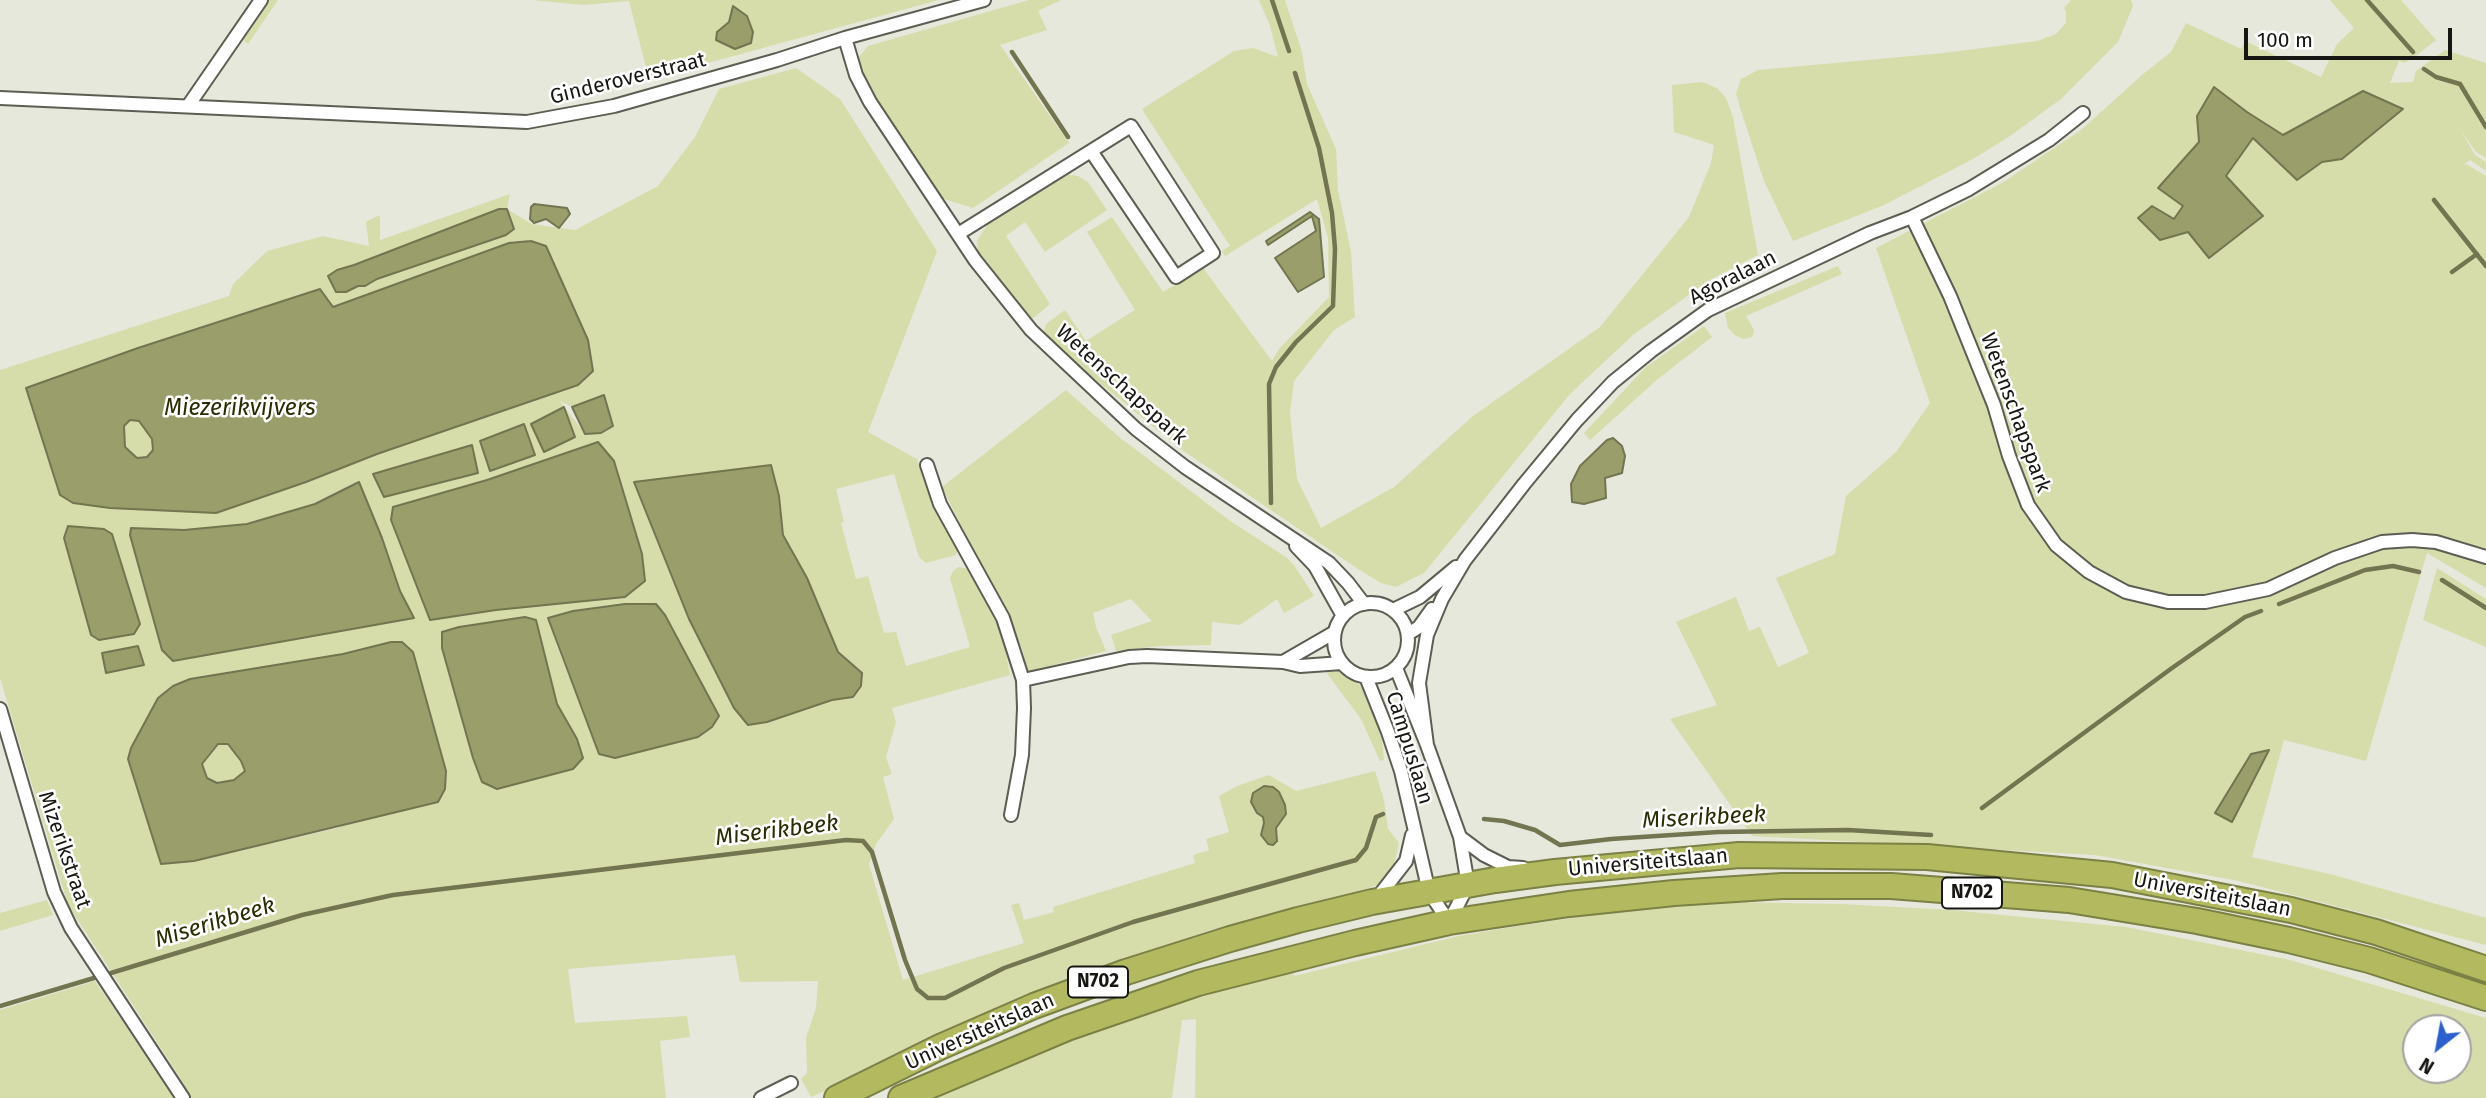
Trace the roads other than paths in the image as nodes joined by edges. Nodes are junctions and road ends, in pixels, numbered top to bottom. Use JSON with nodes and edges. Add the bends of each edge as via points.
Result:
{"nodes":[{"id":1,"x":261,"y":0,"type":"edge"},
{"id":2,"x":984,"y":0,"type":"edge"},
{"id":3,"x":845,"y":38,"type":"junction"},
{"id":4,"x":0,"y":98,"type":"edge"},
{"id":5,"x":187,"y":106,"type":"junction"},
{"id":6,"x":2083,"y":113,"type":"dead end"},
{"id":7,"x":1091,"y":151,"type":"junction"},
{"id":8,"x":1912,"y":217,"type":"junction"},
{"id":9,"x":958,"y":234,"type":"junction"},
{"id":10,"x":927,"y":465,"type":"dead end"},
{"id":11,"x":1286,"y":536,"type":"junction"},
{"id":12,"x":2486,"y":557,"type":"edge"},
{"id":13,"x":1465,"y":560,"type":"junction"},
{"id":14,"x":1442,"y":599,"type":"junction"},
{"id":15,"x":1363,"y":604,"type":"junction"},
{"id":16,"x":1393,"y":610,"type":"junction"},
{"id":17,"x":1343,"y":616,"type":"junction"},
{"id":18,"x":1335,"y":632,"type":"junction"},
{"id":19,"x":1408,"y":634,"type":"junction"},
{"id":20,"x":1422,"y":660,"type":"joint"},
{"id":21,"x":1283,"y":662,"type":"junction"},
{"id":22,"x":1342,"y":663,"type":"junction"},
{"id":23,"x":1396,"y":668,"type":"junction"},
{"id":24,"x":1366,"y":677,"type":"junction"},
{"id":25,"x":1023,"y":680,"type":"junction"},
{"id":26,"x":0,"y":709,"type":"edge"},
{"id":27,"x":1427,"y":745,"type":"junction"},
{"id":28,"x":1011,"y":815,"type":"dead end"},
{"id":29,"x":1413,"y":831,"type":"junction"},
{"id":30,"x":1460,"y":837,"type":"junction"},
{"id":31,"x":1555,"y":872,"type":"junction"},
{"id":32,"x":1468,"y":885,"type":"junction"},
{"id":33,"x":1429,"y":892,"type":"junction"},
{"id":34,"x":1373,"y":902,"type":"junction"},
{"id":35,"x":1449,"y":922,"type":"junction"},
{"id":36,"x":2486,"y":969,"type":"edge"},
{"id":37,"x":2486,"y":998,"type":"edge"},
{"id":38,"x":791,"y":1083,"type":"dead end"},
{"id":39,"x":183,"y":1098,"type":"edge"},
{"id":40,"x":761,"y":1098,"type":"edge"},
{"id":41,"x":836,"y":1098,"type":"edge"},
{"id":42,"x":901,"y":1098,"type":"edge"}],
"edges":[{"from":1,"to":5,"type":"street"},
{"from":2,"to":3,"type":"street","name":"Ginderoverstraat"},
{"from":3,"to":5,"type":"street","name":"Ginderoverstraat","via":[[614,107],[527,122]]},
{"from":3,"to":9,"type":"street","name":"Wetenschapspark","via":[[863,90]]},
{"from":4,"to":5,"type":"street","name":"Ginderoverstraat"},
{"from":6,"to":8,"type":"street","name":"Agoralaan","via":[[2022,158]]},
{"from":7,"to":7,"type":"street","via":[[1176,277],[1213,253],[1131,126]]},
{"from":7,"to":9,"type":"street"},
{"from":8,"to":12,"type":"street","name":"Wetenschapspark","via":[[1994,405],[2028,505],[2056,545],[2089,572],[2126,592],[2168,602],[2205,602],[2268,589],[2382,542],[2436,542]]},
{"from":8,"to":13,"type":"street","name":"Agoralaan","via":[[1708,310],[1651,351],[1577,420]]},
{"from":9,"to":11,"type":"street","name":"Wetenschapspark","via":[[1031,330],[1061,360],[1146,437]]},
{"from":10,"to":25,"type":"street","via":[[940,504],[1003,618]]},
{"from":11,"to":15,"type":"street","name":"Wetenschapspark","via":[[1329,563]]},
{"from":11,"to":17,"type":"street","name":"Wetenschapspark","via":[[1315,566]]},
{"from":13,"to":14,"type":"street","name":"Agoralaan"},
{"from":13,"to":16,"type":"street","name":"Agoralaan","via":[[1420,597]]},
{"from":14,"to":19,"type":"street","name":"Agoralaan","via":[[1419,628]]},
{"from":14,"to":20,"type":"street","name":"Agoralaan"},
{"from":15,"to":16,"type":"street"},
{"from":15,"to":17,"type":"street"},
{"from":16,"to":19,"type":"street"},
{"from":17,"to":18,"type":"street"},
{"from":18,"to":21,"type":"street"},
{"from":18,"to":22,"type":"street"},
{"from":19,"to":23,"type":"street","via":[[1407,652]]},
{"from":20,"to":27,"type":"street","name":"Campuslaan","via":[[1419,683]]},
{"from":21,"to":22,"type":"street","via":[[1300,666]]},
{"from":21,"to":25,"type":"street","via":[[1129,657]]},
{"from":22,"to":24,"type":"street"},
{"from":23,"to":24,"type":"street"},
{"from":23,"to":27,"type":"street","name":"Campuslaan"},
{"from":24,"to":29,"type":"street","name":"Campuslaan","via":[[1401,771]]},
{"from":25,"to":28,"type":"street","via":[[1023,755]]},
{"from":26,"to":39,"type":"street","name":"Mizerikstraat","via":[[54,891],[71,928]]},
{"from":27,"to":30,"type":"street","name":"Campuslaan"},
{"from":29,"to":33,"type":"street","name":"Campuslaan"},
{"from":29,"to":34,"type":"street","name":"Campuslaan","via":[[1406,861]]},
{"from":30,"to":31,"type":"street","via":[[1508,867]]},
{"from":30,"to":32,"type":"street","name":"Campuslaan"},
{"from":31,"to":32,"type":"highway","name":"Universiteitslaan","number":"N702"},
{"from":31,"to":36,"type":"highway","name":"Universiteitslaan","number":"N702","via":[[1739,855],[1927,857],[2099,873],[2316,916]]},
{"from":32,"to":33,"type":"highway","name":"Universiteitslaan","number":"N702"},
{"from":32,"to":35,"type":"street"},
{"from":33,"to":34,"type":"highway","name":"Universiteitslaan","number":"N702"},
{"from":33,"to":35,"type":"street","name":"Campuslaan"},
{"from":34,"to":41,"type":"highway","name":"Universiteitslaan","number":"N702","via":[[1126,972],[1034,1006]]},
{"from":35,"to":37,"type":"highway","name":"Universiteitslaan","number":"N702","via":[[1674,893],[1782,886],[1891,886],[2069,900],[2197,920],[2369,960]]},
{"from":35,"to":42,"type":"highway","name":"Universiteitslaan","number":"N702","via":[[1198,983],[1068,1028]]},
{"from":38,"to":40,"type":"street"}]}
